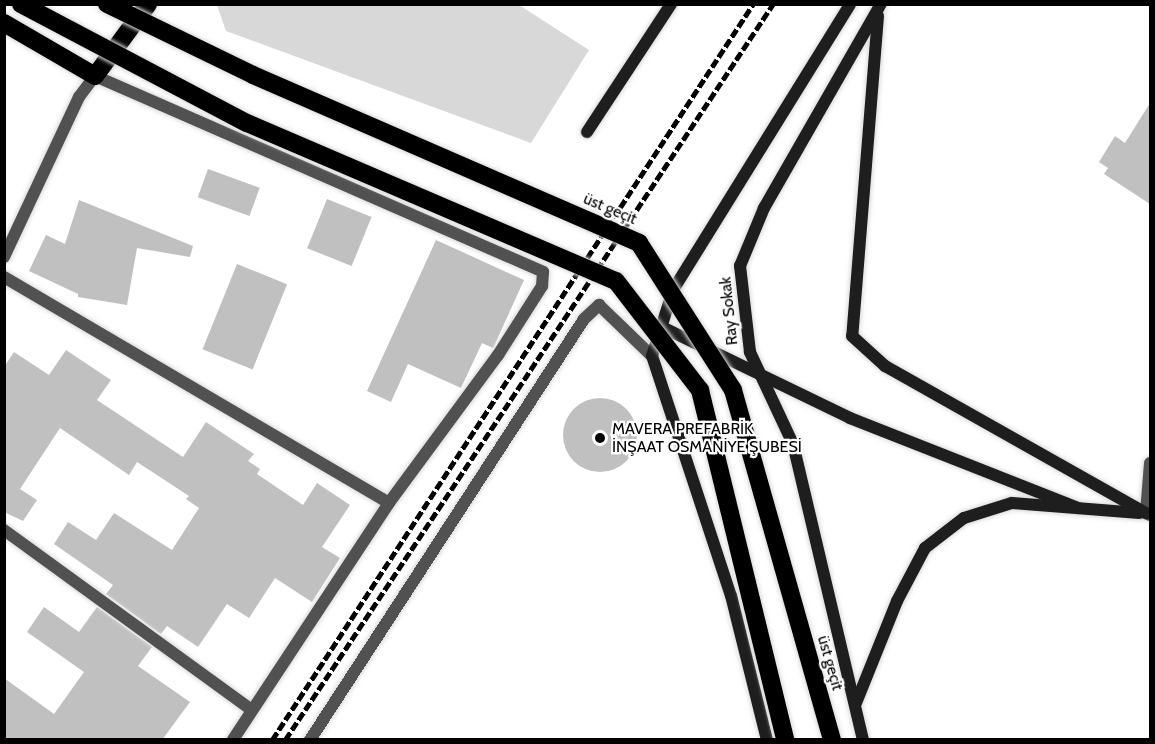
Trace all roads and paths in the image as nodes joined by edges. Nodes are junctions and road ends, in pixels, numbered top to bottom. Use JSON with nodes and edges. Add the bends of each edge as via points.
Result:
{"nodes":[{"id":1,"x":21,"y":4,"type":"edge"},
{"id":2,"x":108,"y":4,"type":"edge"},
{"id":3,"x":148,"y":4,"type":"edge"},
{"id":4,"x":671,"y":4,"type":"edge"},
{"id":5,"x":850,"y":4,"type":"edge"},
{"id":6,"x":880,"y":8,"type":"edge"},
{"id":7,"x":4,"y":23,"type":"edge"},
{"id":8,"x":95,"y":76,"type":"junction"},
{"id":9,"x":588,"y":132,"type":"dead end"},
{"id":10,"x":4,"y":257,"type":"edge"},
{"id":11,"x":4,"y":277,"type":"edge"},
{"id":12,"x":662,"y":327,"type":"junction"},
{"id":13,"x":652,"y":356,"type":"junction"},
{"id":14,"x":760,"y":375,"type":"junction"},
{"id":15,"x":1150,"y":463,"type":"edge"},
{"id":16,"x":389,"y":502,"type":"junction"},
{"id":17,"x":1078,"y":508,"type":"junction"},
{"id":18,"x":1148,"y":514,"type":"edge"},
{"id":19,"x":4,"y":530,"type":"edge"},
{"id":20,"x":856,"y":703,"type":"junction"},
{"id":21,"x":252,"y":710,"type":"junction"},
{"id":22,"x":232,"y":740,"type":"edge"},
{"id":23,"x":310,"y":740,"type":"edge"},
{"id":24,"x":767,"y":740,"type":"edge"},
{"id":25,"x":785,"y":740,"type":"edge"},
{"id":26,"x":832,"y":740,"type":"edge"},
{"id":27,"x":863,"y":740,"type":"edge"}],
"edges":[{"from":1,"to":25,"type":"highway","bridge":true,"via":[[247,123],[616,281],[700,390]]},
{"from":2,"to":26,"type":"highway","name":"üst geçit","bridge":true,"via":[[253,75],[639,243],[733,390]]},
{"from":3,"to":8,"type":"highway"},
{"from":4,"to":9,"type":"street"},
{"from":5,"to":12,"type":"street","via":[[673,290]]},
{"from":6,"to":14,"type":"street","name":"Ray Sokak","via":[[764,208],[740,266],[750,352]]},
{"from":6,"to":18,"type":"street","via":[[852,336],[885,366]]},
{"from":7,"to":8,"type":"highway"},
{"from":8,"to":10,"type":"street","via":[[79,97]]},
{"from":8,"to":16,"type":"street","via":[[543,272],[542,286],[498,356]]},
{"from":11,"to":16,"type":"street"},
{"from":12,"to":13,"type":"street"},
{"from":12,"to":14,"type":"street"},
{"from":13,"to":23,"type":"street","via":[[599,305],[584,319]]},
{"from":13,"to":24,"type":"street","via":[[731,596]]},
{"from":14,"to":17,"type":"street","via":[[850,418]]},
{"from":14,"to":20,"type":"street","name":"Ray Sokak","via":[[793,444]]},
{"from":15,"to":18,"type":"street"},
{"from":16,"to":21,"type":"street"},
{"from":17,"to":18,"type":"street"},
{"from":17,"to":20,"type":"street","via":[[1012,503],[964,518],[925,548],[897,601]]},
{"from":19,"to":21,"type":"street"},
{"from":20,"to":27,"type":"street","name":"Ray Sokak"},
{"from":21,"to":22,"type":"street"}]}
